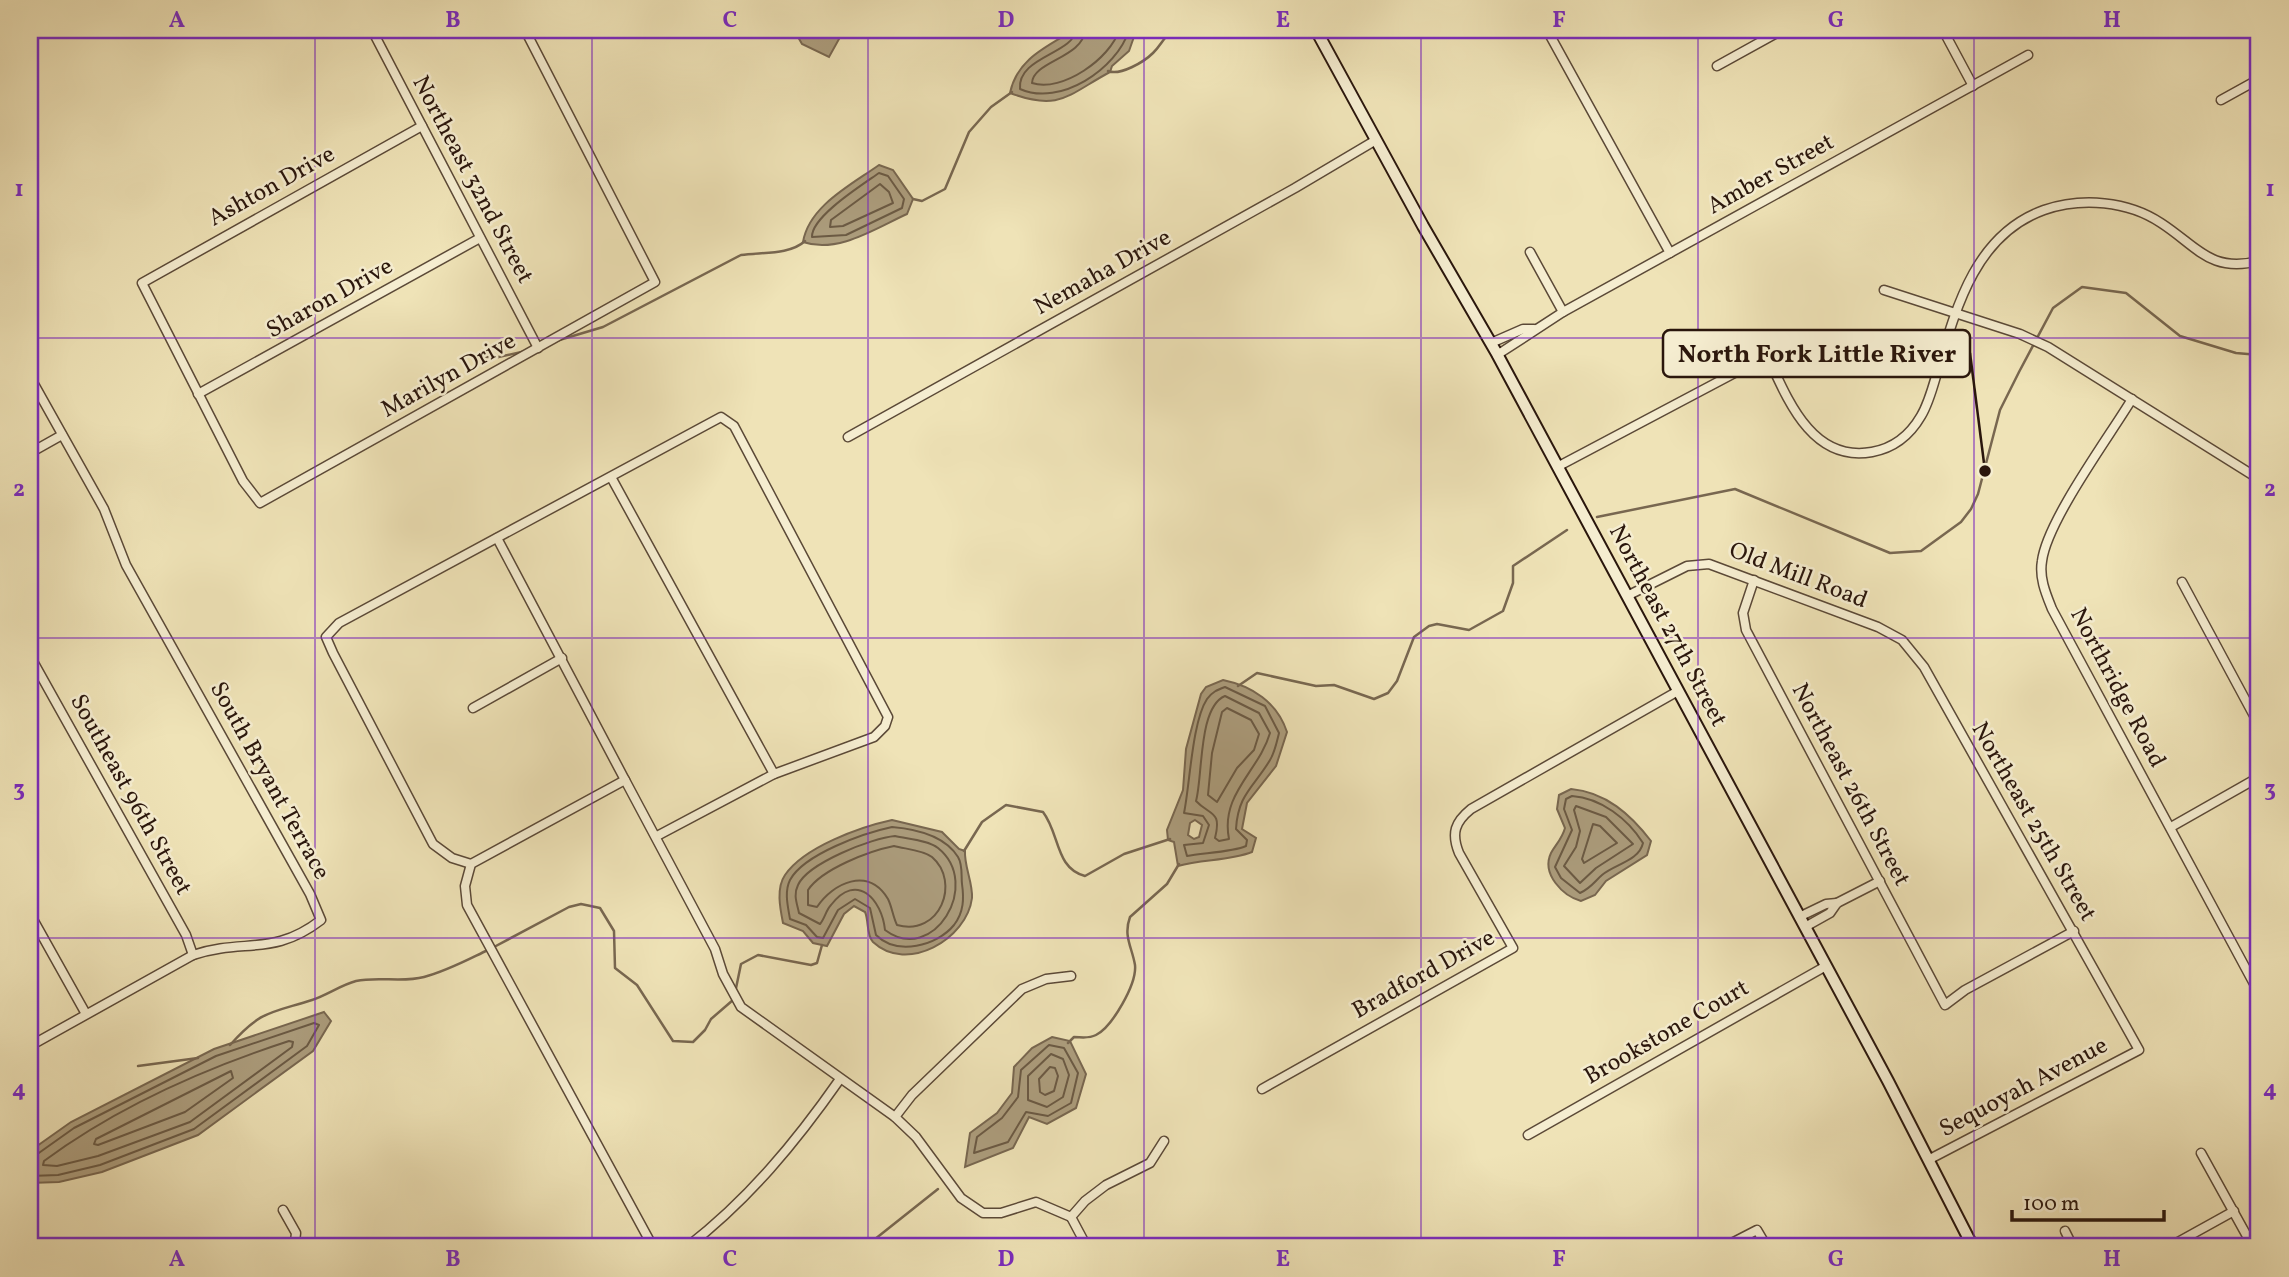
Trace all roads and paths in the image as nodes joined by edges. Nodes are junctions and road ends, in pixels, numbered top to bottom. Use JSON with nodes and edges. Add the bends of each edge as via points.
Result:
{"nodes":[{"id":1,"x":372,"y":30,"type":"edge"},
{"id":2,"x":524,"y":30,"type":"edge"},
{"id":3,"x":1317,"y":30,"type":"edge"},
{"id":4,"x":1547,"y":30,"type":"edge"},
{"id":5,"x":1782,"y":30,"type":"edge"},
{"id":6,"x":1943,"y":30,"type":"edge"},
{"id":7,"x":2028,"y":55,"type":"dead end"},
{"id":8,"x":1717,"y":66,"type":"dead end"},
{"id":9,"x":2259,"y":79,"type":"edge"},
{"id":10,"x":1973,"y":86,"type":"junction"},
{"id":11,"x":2221,"y":100,"type":"dead end"},
{"id":12,"x":422,"y":126,"type":"junction"},
{"id":13,"x":1376,"y":139,"type":"junction"},
{"id":14,"x":480,"y":238,"type":"junction"},
{"id":15,"x":1530,"y":252,"type":"dead end"},
{"id":16,"x":1670,"y":253,"type":"junction"},
{"id":17,"x":2259,"y":261,"type":"edge"},
{"id":18,"x":1884,"y":290,"type":"dead end"},
{"id":19,"x":1563,"y":312,"type":"junction"},
{"id":20,"x":1956,"y":313,"type":"junction"},
{"id":21,"x":1534,"y":329,"type":"junction"},
{"id":22,"x":1491,"y":343,"type":"junction"},
{"id":23,"x":538,"y":348,"type":"junction"},
{"id":24,"x":1497,"y":355,"type":"junction"},
{"id":25,"x":30,"y":377,"type":"edge"},
{"id":26,"x":198,"y":394,"type":"junction"},
{"id":27,"x":2132,"y":400,"type":"junction"},
{"id":28,"x":62,"y":435,"type":"junction"},
{"id":29,"x":848,"y":437,"type":"dead end"},
{"id":30,"x":30,"y":453,"type":"edge"},
{"id":31,"x":1557,"y":467,"type":"junction"},
{"id":32,"x":611,"y":477,"type":"junction"},
{"id":33,"x":2259,"y":478,"type":"edge"},
{"id":34,"x":497,"y":538,"type":"junction"},
{"id":35,"x":1754,"y":580,"type":"junction"},
{"id":36,"x":2182,"y":582,"type":"dead end"},
{"id":37,"x":1627,"y":596,"type":"junction"},
{"id":38,"x":1878,"y":627,"type":"joint"},
{"id":39,"x":30,"y":656,"type":"edge"},
{"id":40,"x":562,"y":658,"type":"junction"},
{"id":41,"x":1678,"y":691,"type":"junction"},
{"id":42,"x":473,"y":708,"type":"dead end"},
{"id":43,"x":2259,"y":725,"type":"edge"},
{"id":44,"x":774,"y":774,"type":"junction"},
{"id":45,"x":2259,"y":777,"type":"edge"},
{"id":46,"x":625,"y":780,"type":"junction"},
{"id":47,"x":2171,"y":827,"type":"junction"},
{"id":48,"x":657,"y":836,"type":"junction"},
{"id":49,"x":471,"y":864,"type":"junction"},
{"id":50,"x":1880,"y":881,"type":"junction"},
{"id":51,"x":30,"y":914,"type":"edge"},
{"id":52,"x":1802,"y":922,"type":"junction"},
{"id":53,"x":2074,"y":931,"type":"junction"},
{"id":54,"x":193,"y":955,"type":"junction"},
{"id":55,"x":1826,"y":965,"type":"junction"},
{"id":56,"x":1071,"y":976,"type":"dead end"},
{"id":57,"x":2259,"y":993,"type":"edge"},
{"id":58,"x":86,"y":1014,"type":"junction"},
{"id":59,"x":30,"y":1046,"type":"edge"},
{"id":60,"x":2139,"y":1050,"type":"joint"},
{"id":61,"x":841,"y":1079,"type":"junction"},
{"id":62,"x":1262,"y":1089,"type":"dead end"},
{"id":63,"x":895,"y":1117,"type":"junction"},
{"id":64,"x":1528,"y":1135,"type":"dead end"},
{"id":65,"x":1164,"y":1141,"type":"dead end"},
{"id":66,"x":2202,"y":1153,"type":"dead end"},
{"id":67,"x":1928,"y":1160,"type":"junction"},
{"id":68,"x":283,"y":1210,"type":"dead end"},
{"id":69,"x":2234,"y":1211,"type":"junction"},
{"id":70,"x":1071,"y":1217,"type":"junction"},
{"id":71,"x":2065,"y":1231,"type":"dead end"},
{"id":72,"x":286,"y":1247,"type":"edge"},
{"id":73,"x":653,"y":1247,"type":"edge"},
{"id":74,"x":687,"y":1247,"type":"edge"},
{"id":75,"x":1087,"y":1247,"type":"edge"},
{"id":76,"x":1724,"y":1247,"type":"edge"},
{"id":77,"x":1768,"y":1247,"type":"edge"},
{"id":78,"x":1973,"y":1247,"type":"edge"},
{"id":79,"x":2073,"y":1247,"type":"edge"},
{"id":80,"x":2169,"y":1247,"type":"edge"},
{"id":81,"x":2253,"y":1247,"type":"edge"}],
"edges":[{"from":1,"to":12,"type":"street","name":"Northeast 32nd Street"},
{"from":2,"to":23,"type":"street","name":"Marilyn Drive","via":[[655,282]]},
{"from":3,"to":13,"type":"street","name":"Northeast 27th Street"},
{"from":4,"to":16,"type":"street"},
{"from":5,"to":8,"type":"street"},
{"from":6,"to":10,"type":"street"},
{"from":7,"to":10,"type":"street","name":"Amber Street"},
{"from":9,"to":11,"type":"street"},
{"from":10,"to":16,"type":"street","name":"Amber Street"},
{"from":12,"to":14,"type":"street","name":"Northeast 32nd Street"},
{"from":12,"to":26,"type":"street","name":"Ashton Drive","via":[[142,282]]},
{"from":13,"to":22,"type":"street","name":"Northeast 27th Street"},
{"from":13,"to":29,"type":"street","name":"Nemaha Drive"},
{"from":14,"to":23,"type":"street","name":"Northeast 32nd Street"},
{"from":14,"to":26,"type":"street","name":"Sharon Drive"},
{"from":15,"to":19,"type":"street"},
{"from":16,"to":19,"type":"street","name":"Amber Street"},
{"from":17,"to":20,"type":"street","via":[[2235,265],[2214,261],[2164,225],[2130,208],[2094,203],[2059,206],[2027,218],[1998,238],[1978,264]]},
{"from":18,"to":20,"type":"street"},
{"from":19,"to":21,"type":"street","name":"Amber Street"},
{"from":20,"to":27,"type":"street","via":[[2048,347]]},
{"from":20,"to":31,"type":"street","via":[[1923,414],[1906,437],[1886,449],[1847,453],[1822,443],[1797,415],[1766,353]]},
{"from":21,"to":22,"type":"street","name":"Amber Street"},
{"from":21,"to":24,"type":"street","name":"Amber Street"},
{"from":22,"to":24,"type":"street","name":"Northeast 27th Street"},
{"from":23,"to":26,"type":"street","name":"Marilyn Drive","via":[[261,503],[243,481]]},
{"from":24,"to":31,"type":"street","name":"Northeast 27th Street"},
{"from":25,"to":28,"type":"street","name":"South Bryant Terrace"},
{"from":27,"to":33,"type":"street"},
{"from":27,"to":47,"type":"street","name":"Northridge Road","via":[[2056,522],[2044,550],[2042,572],[2052,608]]},
{"from":28,"to":30,"type":"street"},
{"from":28,"to":54,"type":"street","name":"South Bryant Terrace","via":[[104,509],[126,565],[321,919],[277,944],[219,948]]},
{"from":31,"to":37,"type":"street","name":"Northeast 27th Street"},
{"from":32,"to":34,"type":"street"},
{"from":32,"to":44,"type":"street"},
{"from":32,"to":44,"type":"street","via":[[714,418],[721,417],[734,426],[888,717],[874,737]]},
{"from":34,"to":40,"type":"street"},
{"from":34,"to":49,"type":"street","via":[[339,623],[326,637],[433,844],[452,858]]},
{"from":35,"to":37,"type":"street","name":"Old Mill Road","via":[[1696,563]]},
{"from":35,"to":38,"type":"street","name":"Old Mill Road"},
{"from":35,"to":50,"type":"street","name":"Northeast 26th Street","via":[[1743,613],[1746,630]]},
{"from":36,"to":43,"type":"street"},
{"from":37,"to":41,"type":"street","name":"Northeast 27th Street"},
{"from":38,"to":53,"type":"street","name":"Northeast 25th Street","via":[[1902,640],[1920,660]]},
{"from":39,"to":54,"type":"street","name":"Southeast 96th Street"},
{"from":40,"to":42,"type":"street"},
{"from":40,"to":46,"type":"street"},
{"from":41,"to":52,"type":"street","name":"Northeast 27th Street"},
{"from":41,"to":62,"type":"street","name":"Bradford Drive","via":[[1471,809],[1458,821],[1454,838],[1459,853],[1513,948]]},
{"from":44,"to":48,"type":"street"},
{"from":45,"to":47,"type":"street"},
{"from":46,"to":48,"type":"street"},
{"from":46,"to":49,"type":"street"},
{"from":47,"to":57,"type":"street","name":"Northridge Road"},
{"from":48,"to":61,"type":"street","via":[[741,1007]]},
{"from":49,"to":73,"type":"street","via":[[465,886],[467,905]]},
{"from":50,"to":52,"type":"street","via":[[1837,903],[1830,913]]},
{"from":50,"to":53,"type":"street","name":"Northeast 26th Street","via":[[1945,1005]]},
{"from":51,"to":58,"type":"street"},
{"from":52,"to":55,"type":"street","name":"Northeast 27th Street"},
{"from":53,"to":60,"type":"street","name":"Northeast 25th Street"},
{"from":54,"to":58,"type":"street","name":"South Bryant Terrace"},
{"from":55,"to":64,"type":"street","name":"Brookstone Court"},
{"from":55,"to":67,"type":"street","name":"Northeast 27th Street"},
{"from":56,"to":63,"type":"street","via":[[1046,979],[1023,989],[912,1095]]},
{"from":58,"to":59,"type":"street","name":"South Bryant Terrace"},
{"from":60,"to":67,"type":"street","name":"Sequoyah Avenue"},
{"from":61,"to":63,"type":"street"},
{"from":61,"to":74,"type":"street","via":[[790,1149],[747,1195]]},
{"from":63,"to":70,"type":"street","via":[[916,1137],[961,1198],[983,1213],[1001,1213],[1036,1202]]},
{"from":65,"to":70,"type":"street","via":[[1150,1163],[1106,1185]]},
{"from":66,"to":69,"type":"street"},
{"from":67,"to":78,"type":"street","name":"Northeast 27th Street"},
{"from":68,"to":72,"type":"street","via":[[296,1233],[295,1241]]},
{"from":69,"to":80,"type":"street"},
{"from":69,"to":81,"type":"street"},
{"from":70,"to":75,"type":"street"},
{"from":71,"to":79,"type":"street"},
{"from":76,"to":77,"type":"street","via":[[1757,1230]]}]}
